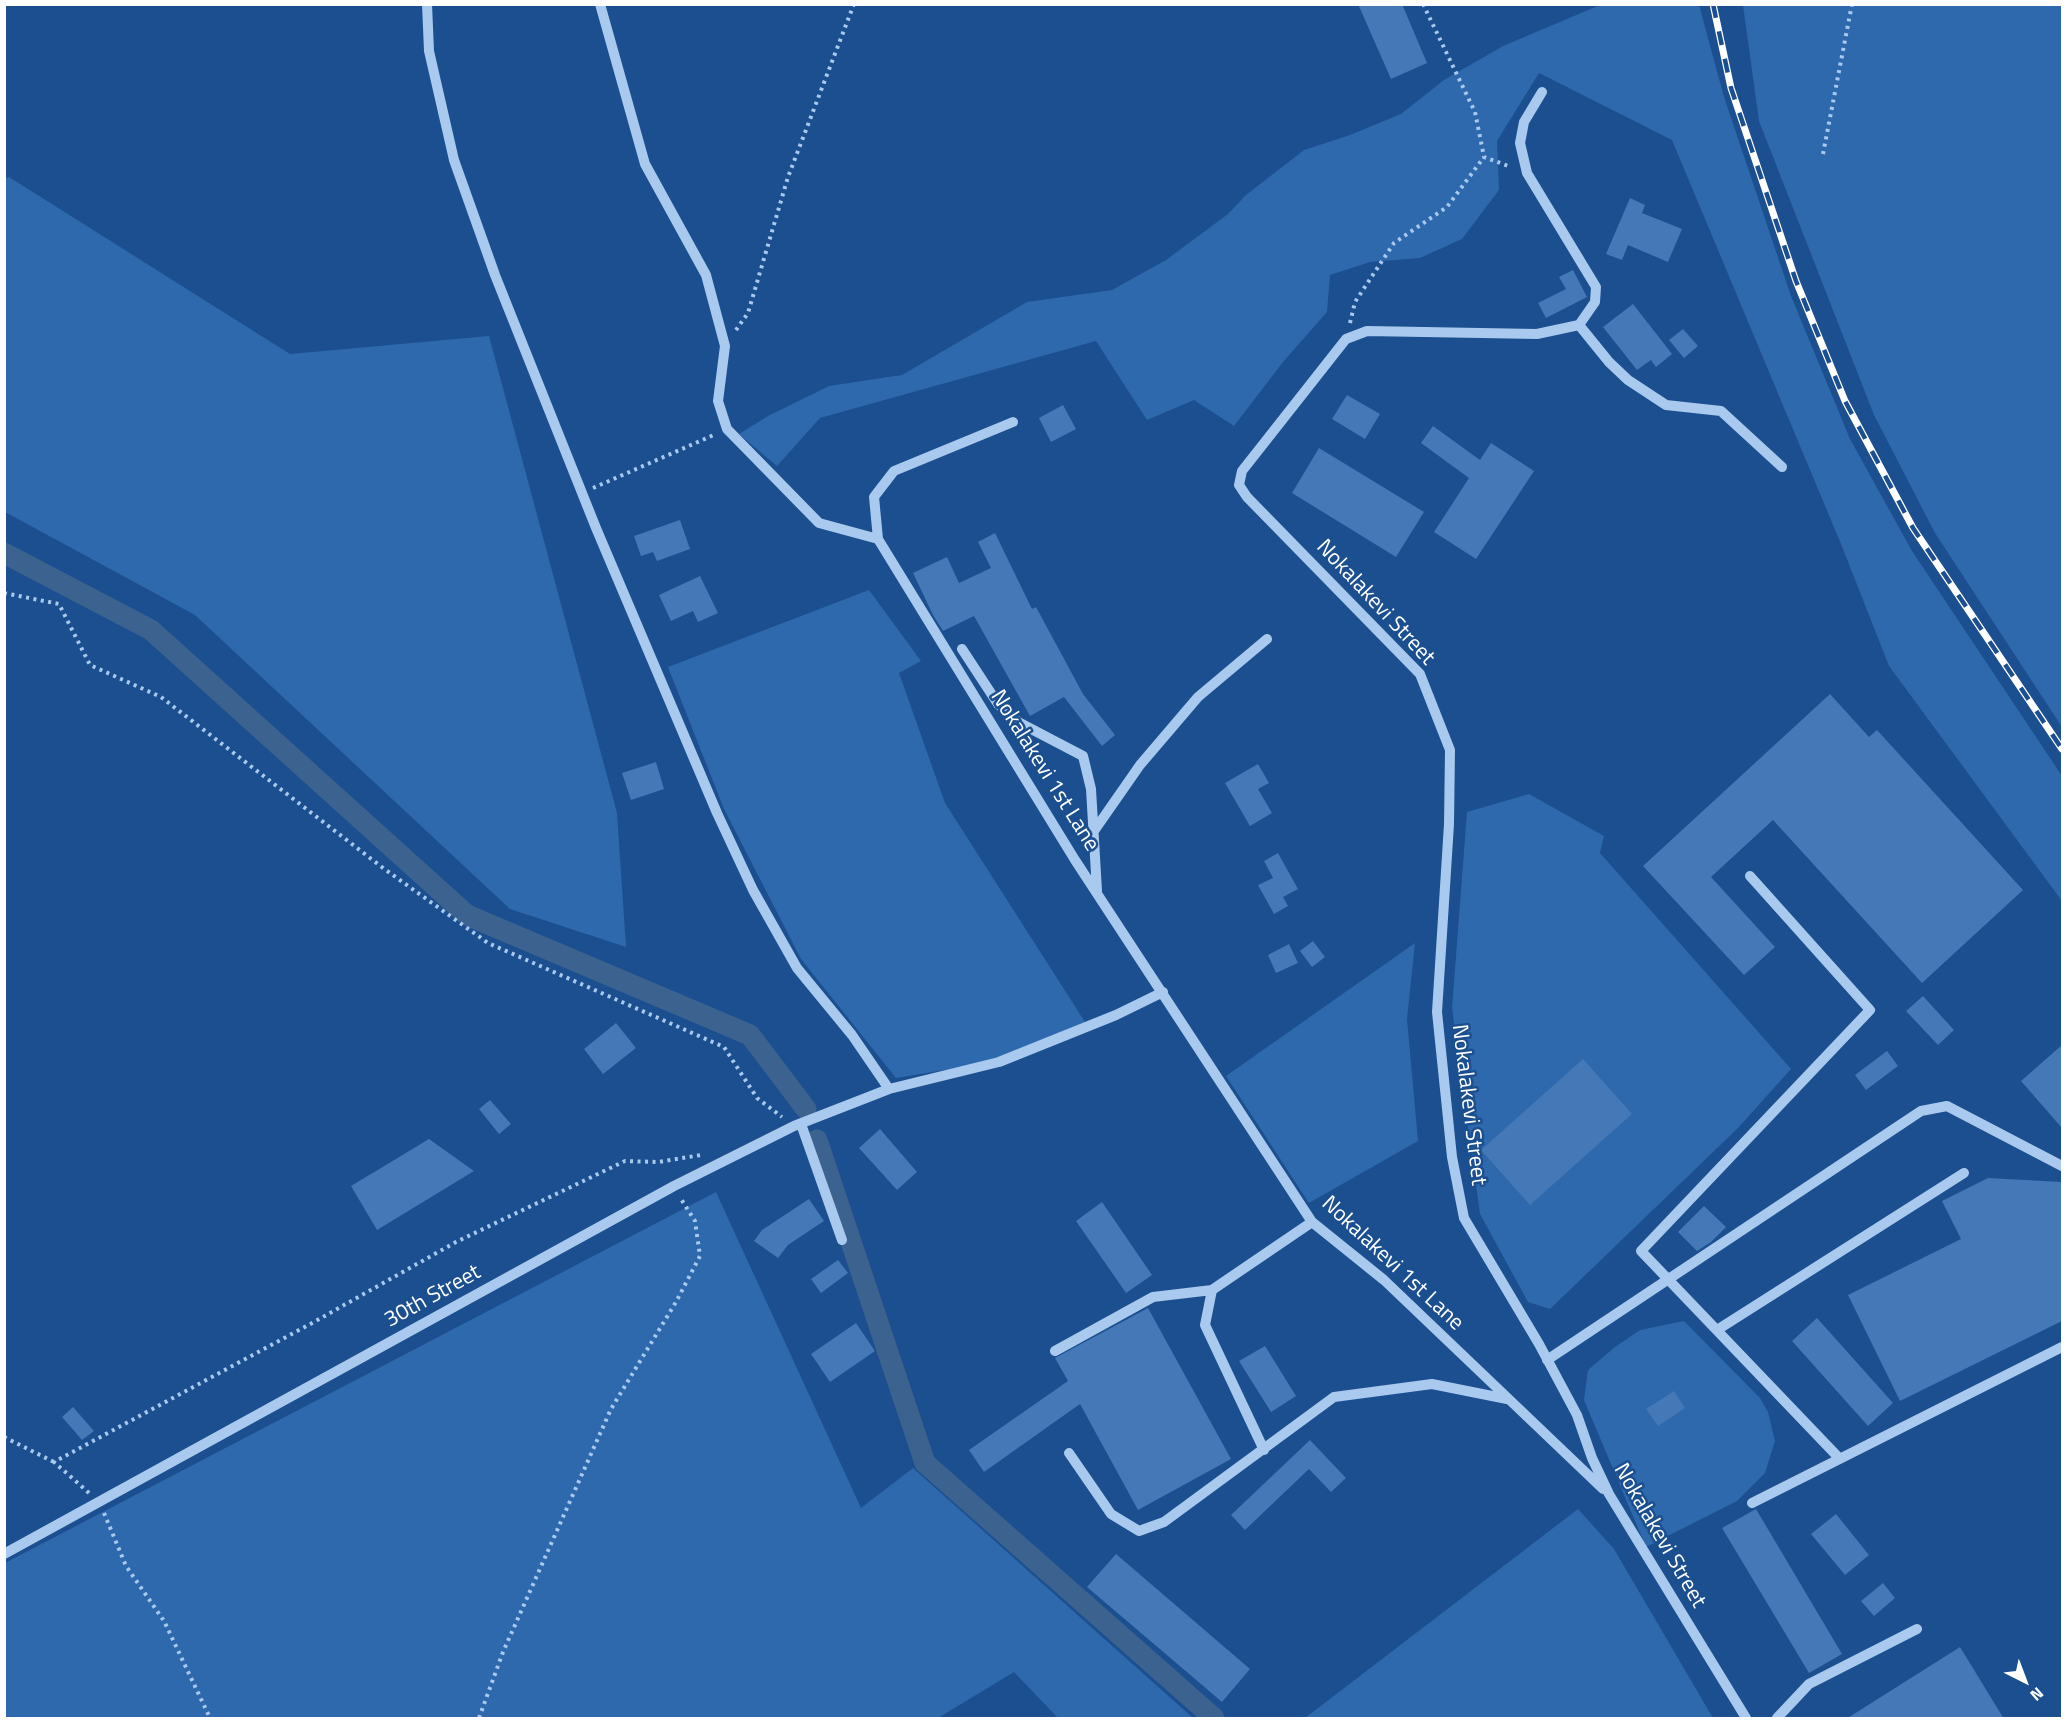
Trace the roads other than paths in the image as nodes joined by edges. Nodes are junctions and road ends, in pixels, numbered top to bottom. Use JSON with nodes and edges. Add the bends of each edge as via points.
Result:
{"nodes":[{"id":1,"x":427,"y":4,"type":"edge"},
{"id":2,"x":600,"y":4,"type":"edge"},
{"id":3,"x":1542,"y":92,"type":"dead end"},
{"id":4,"x":1579,"y":324,"type":"junction"},
{"id":5,"x":1013,"y":422,"type":"dead end"},
{"id":6,"x":1782,"y":468,"type":"dead end"},
{"id":7,"x":878,"y":539,"type":"junction"},
{"id":8,"x":1267,"y":639,"type":"dead end"},
{"id":9,"x":962,"y":649,"type":"dead end"},
{"id":10,"x":1094,"y":831,"type":"junction"},
{"id":11,"x":1750,"y":876,"type":"dead end"},
{"id":12,"x":1097,"y":892,"type":"junction"},
{"id":13,"x":1163,"y":992,"type":"junction"},
{"id":14,"x":889,"y":1089,"type":"junction"},
{"id":15,"x":797,"y":1125,"type":"junction"},
{"id":16,"x":2062,"y":1166,"type":"edge"},
{"id":17,"x":1964,"y":1173,"type":"dead end"},
{"id":18,"x":1312,"y":1222,"type":"junction"},
{"id":19,"x":842,"y":1240,"type":"dead end"},
{"id":20,"x":1668,"y":1280,"type":"junction"},
{"id":21,"x":1212,"y":1290,"type":"junction"},
{"id":22,"x":1717,"y":1330,"type":"junction"},
{"id":23,"x":2062,"y":1347,"type":"edge"},
{"id":24,"x":1055,"y":1351,"type":"dead end"},
{"id":25,"x":1547,"y":1360,"type":"junction"},
{"id":26,"x":1507,"y":1399,"type":"junction"},
{"id":27,"x":1263,"y":1450,"type":"junction"},
{"id":28,"x":1069,"y":1453,"type":"dead end"},
{"id":29,"x":1840,"y":1459,"type":"junction"},
{"id":30,"x":1609,"y":1494,"type":"junction"},
{"id":31,"x":1752,"y":1503,"type":"dead end"},
{"id":32,"x":4,"y":1554,"type":"edge"},
{"id":33,"x":1917,"y":1629,"type":"dead end"},
{"id":34,"x":1746,"y":1719,"type":"edge"},
{"id":35,"x":1777,"y":1719,"type":"edge"}],
"edges":[{"from":1,"to":14,"type":"street","via":[[429,51],[454,160],[495,275],[703,780],[753,890],[797,968],[852,1035]]},
{"from":2,"to":7,"type":"street","via":[[645,164],[706,275],[725,346],[718,401],[727,429],[819,523]]},
{"from":3,"to":4,"type":"street","via":[[1524,122],[1520,143],[1527,173],[1596,287],[1594,302]]},
{"from":4,"to":6,"type":"street","via":[[1628,380],[1666,405],[1721,411]]},
{"from":4,"to":25,"type":"street","name":"Nokalakevi Street","via":[[1537,334],[1367,331],[1346,339],[1242,471],[1239,485],[1420,674],[1450,750],[1437,1012],[1452,1157],[1464,1218]]},
{"from":5,"to":7,"type":"street","via":[[894,471],[874,497]]},
{"from":7,"to":12,"type":"street","name":"Nokalakevi 1st Lane"},
{"from":8,"to":10,"type":"street","via":[[1198,697],[1140,765]]},
{"from":9,"to":10,"type":"street","via":[[998,705],[1038,733],[1083,756],[1091,789]]},
{"from":10,"to":12,"type":"street"},
{"from":11,"to":20,"type":"street","via":[[1870,1010],[1641,1251]]},
{"from":12,"to":13,"type":"street","name":"Nokalakevi 1st Lane"},
{"from":13,"to":14,"type":"street","name":"30th Street","via":[[999,1062]]},
{"from":13,"to":18,"type":"street","name":"Nokalakevi 1st Lane"},
{"from":14,"to":15,"type":"street","name":"30th Street"},
{"from":15,"to":19,"type":"street"},
{"from":15,"to":32,"type":"street","name":"30th Street","via":[[674,1186]]},
{"from":16,"to":20,"type":"street","via":[[1947,1106],[1921,1111]]},
{"from":17,"to":22,"type":"street"},
{"from":18,"to":21,"type":"street"},
{"from":18,"to":26,"type":"street","name":"Nokalakevi 1st Lane","via":[[1384,1280]]},
{"from":20,"to":22,"type":"street"},
{"from":20,"to":25,"type":"street"},
{"from":21,"to":24,"type":"street","via":[[1153,1297]]},
{"from":21,"to":27,"type":"street","via":[[1205,1326]]},
{"from":22,"to":29,"type":"street"},
{"from":23,"to":29,"type":"street"},
{"from":25,"to":30,"type":"street","name":"Nokalakevi Street","via":[[1577,1416]]},
{"from":26,"to":27,"type":"street","via":[[1432,1384],[1334,1398]]},
{"from":26,"to":30,"type":"street","name":"Nokalakevi 1st Lane"},
{"from":27,"to":28,"type":"street","via":[[1164,1522],[1139,1532],[1111,1514]]},
{"from":29,"to":31,"type":"street"},
{"from":30,"to":34,"type":"street","name":"Nokalakevi Street"},
{"from":33,"to":35,"type":"street","via":[[1809,1684]]}]}
